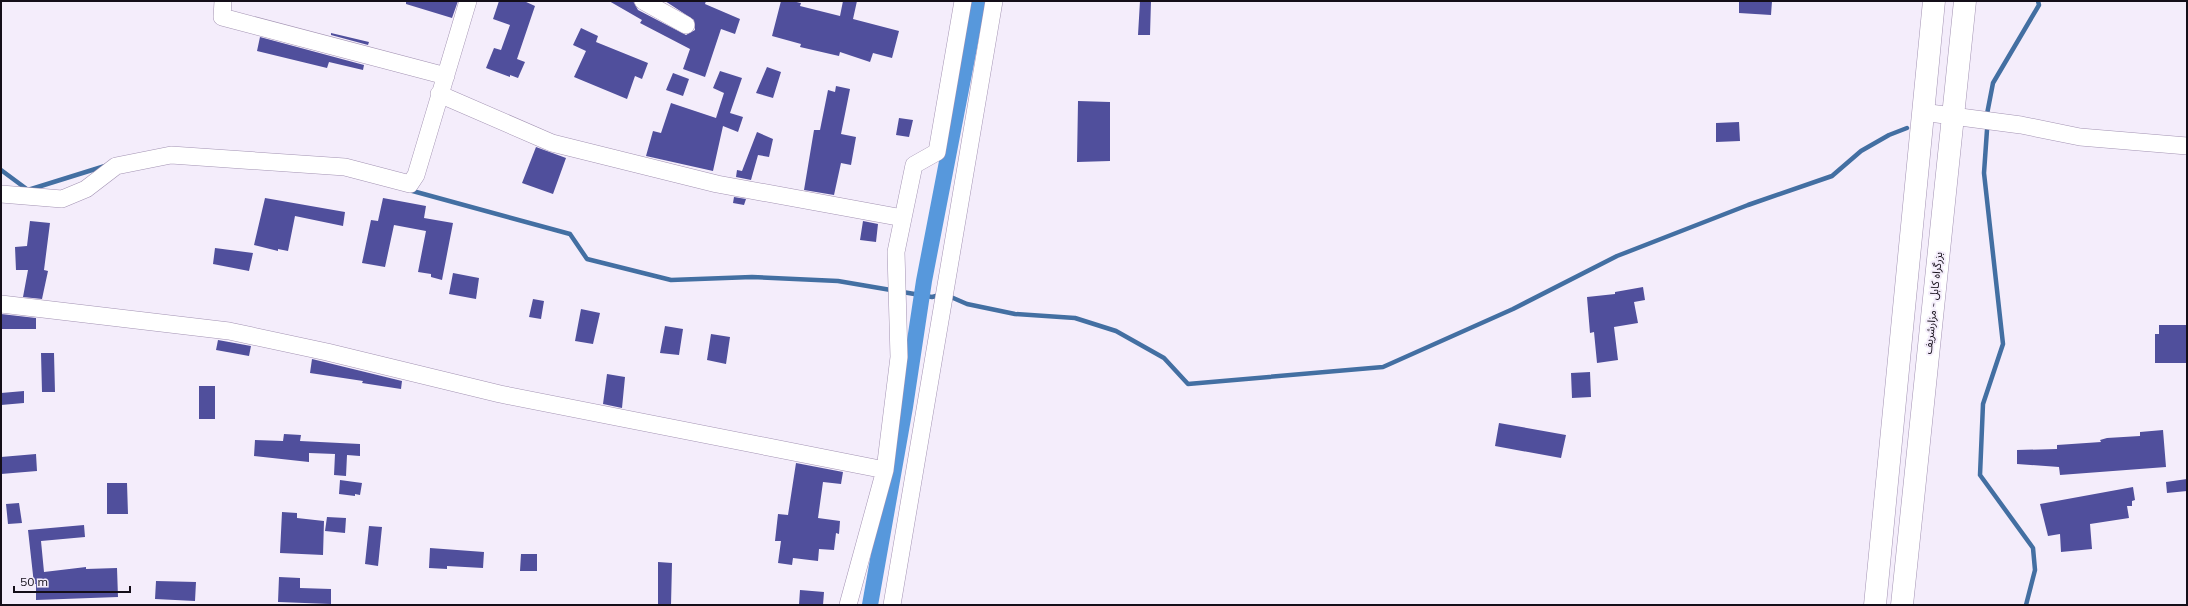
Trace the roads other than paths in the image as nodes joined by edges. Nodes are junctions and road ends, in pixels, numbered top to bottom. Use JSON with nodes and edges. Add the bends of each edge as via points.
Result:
{"nodes":[{"id":1,"x":223,"y":1,"type":"edge"},
{"id":2,"x":468,"y":1,"type":"edge"},
{"id":3,"x":643,"y":1,"type":"edge"},
{"id":4,"x":963,"y":1,"type":"edge"},
{"id":5,"x":994,"y":1,"type":"edge"},
{"id":6,"x":1934,"y":1,"type":"edge"},
{"id":7,"x":1965,"y":1,"type":"edge"},
{"id":8,"x":686,"y":25,"type":"dead end"},
{"id":9,"x":446,"y":76,"type":"junction"},
{"id":10,"x":439,"y":94,"type":"junction"},
{"id":11,"x":1922,"y":112,"type":"junction"},
{"id":12,"x":1953,"y":116,"type":"junction"},
{"id":13,"x":2187,"y":146,"type":"edge"},
{"id":14,"x":1,"y":194,"type":"edge"},
{"id":15,"x":903,"y":218,"type":"junction"},
{"id":16,"x":1,"y":304,"type":"edge"},
{"id":17,"x":885,"y":470,"type":"junction"},
{"id":18,"x":848,"y":605,"type":"edge"},
{"id":19,"x":892,"y":605,"type":"edge"},
{"id":20,"x":1875,"y":605,"type":"edge"},
{"id":21,"x":1902,"y":605,"type":"edge"}],
"edges":[{"from":1,"to":9,"type":"street","via":[[222,17]]},
{"from":2,"to":9,"type":"street"},
{"from":3,"to":8,"type":"street"},
{"from":4,"to":15,"type":"street","via":[[937,152],[914,165]]},
{"from":5,"to":19,"type":"street"},
{"from":6,"to":11,"type":"highway"},
{"from":7,"to":12,"type":"highway","name":"بزرگراه کابل - مزارشریف"},
{"from":9,"to":10,"type":"street"},
{"from":10,"to":14,"type":"street","via":[[416,175],[410,184],[345,167],[171,155],[116,166],[86,189],[62,199]]},
{"from":10,"to":15,"type":"street","via":[[552,144],[717,184]]},
{"from":11,"to":12,"type":"street"},
{"from":11,"to":20,"type":"highway"},
{"from":12,"to":13,"type":"street","via":[[2021,125],[2080,137]]},
{"from":12,"to":21,"type":"highway","name":"بزرگراه کابل - مزارشریف"},
{"from":15,"to":17,"type":"street","via":[[896,252],[899,357]]},
{"from":16,"to":17,"type":"street","via":[[229,331],[500,394]]},
{"from":17,"to":18,"type":"street"}]}
